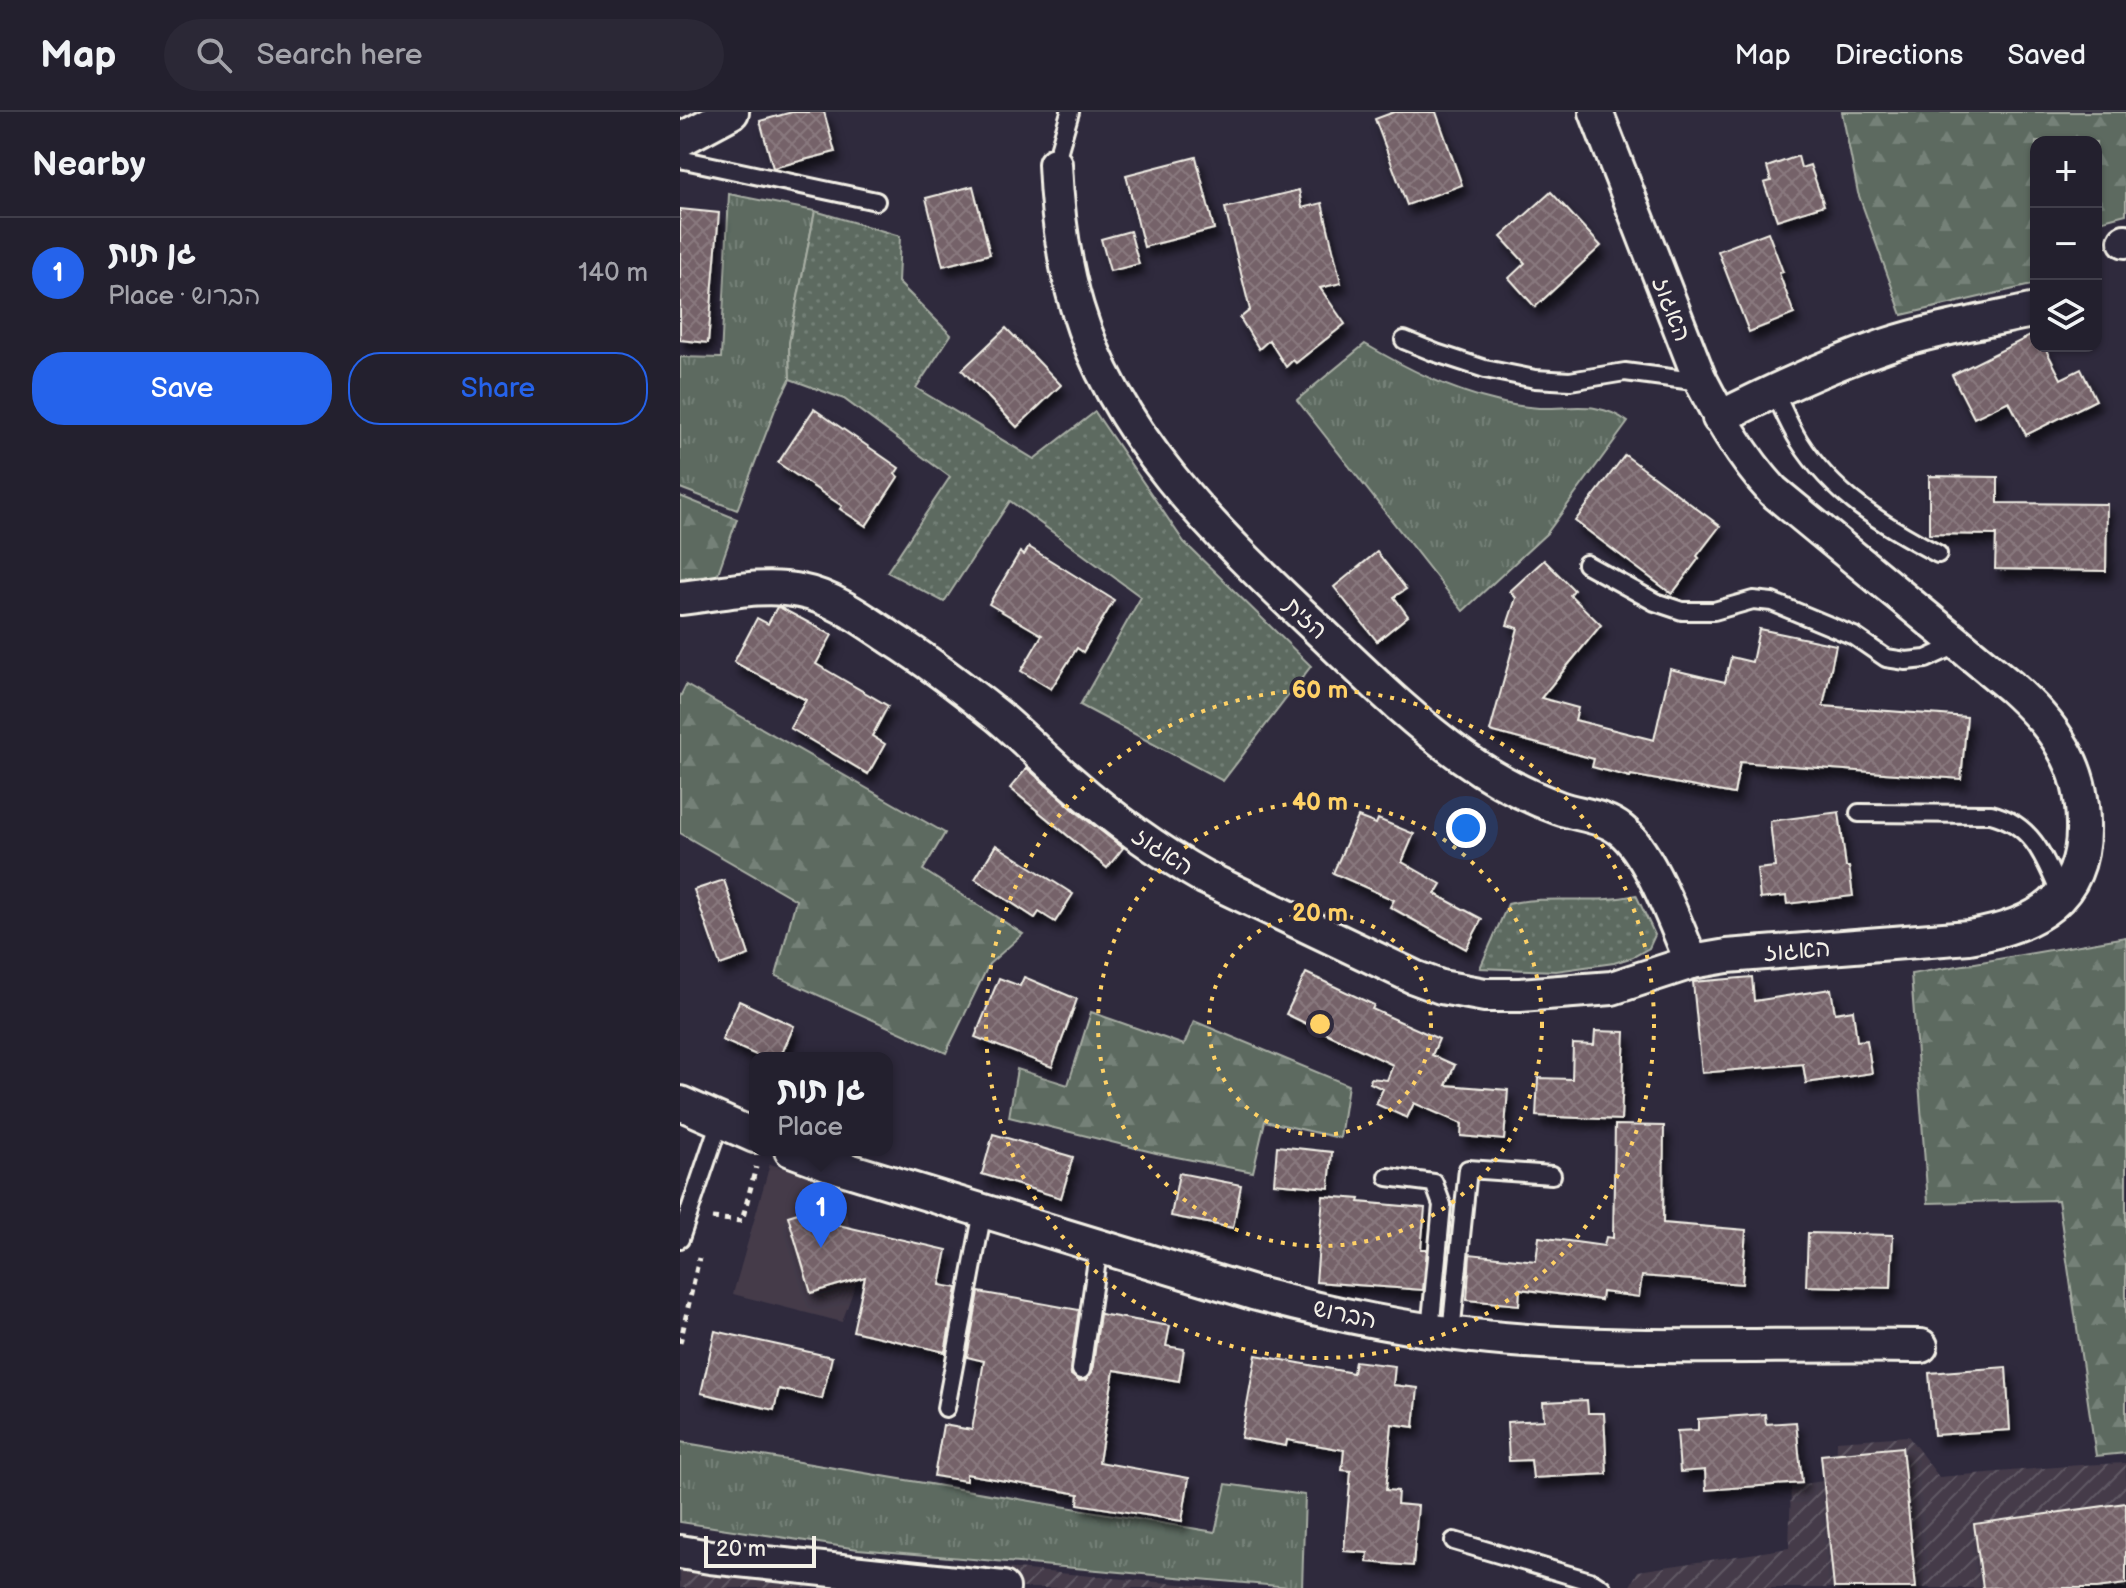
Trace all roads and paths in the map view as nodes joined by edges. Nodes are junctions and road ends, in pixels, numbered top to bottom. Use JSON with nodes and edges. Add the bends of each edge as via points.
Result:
{"nodes":[{"id":1,"x":732,"y":112,"type":"edge"},
{"id":2,"x":1070,"y":112,"type":"edge"},
{"id":3,"x":1596,"y":112,"type":"edge"},
{"id":4,"x":680,"y":140,"type":"edge"},
{"id":5,"x":680,"y":159,"type":"edge"},
{"id":6,"x":1055,"y":164,"type":"joint"},
{"id":7,"x":876,"y":201,"type":"dead end"},
{"id":8,"x":2030,"y":311,"type":"edge"},
{"id":9,"x":1404,"y":340,"type":"dead end"},
{"id":10,"x":1701,"y":382,"type":"junction"},
{"id":11,"x":1774,"y":391,"type":"junction"},
{"id":12,"x":1719,"y":418,"type":"junction"},
{"id":13,"x":1938,"y":554,"type":"dead end"},
{"id":14,"x":1586,"y":564,"type":"dead end"},
{"id":15,"x":680,"y":598,"type":"edge"},
{"id":16,"x":1959,"y":644,"type":"junction"},
{"id":17,"x":1859,"y":813,"type":"dead end"},
{"id":18,"x":2061,"y":896,"type":"junction"},
{"id":19,"x":1692,"y":962,"type":"junction"},
{"id":20,"x":680,"y":1103,"type":"edge"},
{"id":21,"x":720,"y":1121,"type":"junction"},
{"id":22,"x":749,"y":1144,"type":"edge"},
{"id":23,"x":755,"y":1156,"type":"edge"},
{"id":24,"x":810,"y":1156,"type":"edge"},
{"id":25,"x":1552,"y":1175,"type":"dead end"},
{"id":26,"x":1388,"y":1177,"type":"dead end"},
{"id":27,"x":983,"y":1211,"type":"junction"},
{"id":28,"x":708,"y":1217,"type":"dead end"},
{"id":29,"x":680,"y":1239,"type":"edge"},
{"id":30,"x":702,"y":1245,"type":"dead end"},
{"id":31,"x":1099,"y":1246,"type":"junction"},
{"id":32,"x":1441,"y":1332,"type":"junction"},
{"id":33,"x":680,"y":1343,"type":"edge"},
{"id":34,"x":1921,"y":1346,"type":"dead end"},
{"id":35,"x":1081,"y":1370,"type":"dead end"},
{"id":36,"x":946,"y":1408,"type":"dead end"},
{"id":37,"x":1454,"y":1541,"type":"dead end"},
{"id":38,"x":680,"y":1552,"type":"edge"},
{"id":39,"x":1003,"y":1588,"type":"edge"},
{"id":40,"x":1602,"y":1588,"type":"edge"}],
"edges":[{"from":1,"to":4,"type":"street"},
{"from":2,"to":6,"type":"lane"},
{"from":3,"to":10,"type":"street","name":"האגוז"},
{"from":5,"to":7,"type":"lane"},
{"from":6,"to":19,"type":"street","name":"הזית","via":[[1063,249],[1088,340],[1119,404],[1164,469],[1265,580],[1434,735],[1512,787],[1606,821],[1627,835],[1654,875]]},
{"from":8,"to":11,"type":"street","via":[[1888,345]]},
{"from":9,"to":10,"type":"lane","via":[[1485,369],[1535,379],[1570,381],[1625,372]]},
{"from":10,"to":12,"type":"street","name":"האגוז"},
{"from":11,"to":12,"type":"street"},
{"from":11,"to":13,"type":"lane","via":[[1797,438],[1842,494]]},
{"from":12,"to":16,"type":"street","name":"האגוז","via":[[1773,491]]},
{"from":14,"to":16,"type":"lane","via":[[1682,611],[1772,602],[1854,636],[1886,658],[1926,659]]},
{"from":15,"to":19,"type":"street","name":"האגוז","via":[[766,587],[805,592],[834,603],[953,681],[1094,802],[1162,852],[1427,983],[1475,994],[1520,995],[1623,986]]},
{"from":16,"to":18,"type":"street","name":"האגוז","via":[[2041,716],[2073,768],[2083,811],[2082,854]]},
{"from":17,"to":18,"type":"lane","via":[[2006,818],[2026,831]]},
{"from":18,"to":19,"type":"street","name":"האגוז","via":[[2037,916],[1988,934]]},
{"from":20,"to":21,"type":"street"},
{"from":21,"to":22,"type":"street"},
{"from":21,"to":29,"type":"lane"},
{"from":23,"to":28,"type":"path","via":[[742,1221]]},
{"from":24,"to":27,"type":"street","name":"הברוש"},
{"from":25,"to":32,"type":"lane","via":[[1468,1169]]},
{"from":26,"to":32,"type":"lane","via":[[1434,1183],[1438,1189]]},
{"from":27,"to":31,"type":"street","name":"הברוש"},
{"from":27,"to":36,"type":"lane"},
{"from":30,"to":33,"type":"path"},
{"from":31,"to":32,"type":"street","name":"הברוש","via":[[1276,1299]]},
{"from":31,"to":35,"type":"lane"},
{"from":32,"to":34,"type":"street","name":"הברוש","via":[[1573,1343]]},
{"from":37,"to":40,"type":"lane"},
{"from":38,"to":39,"type":"street"}]}
